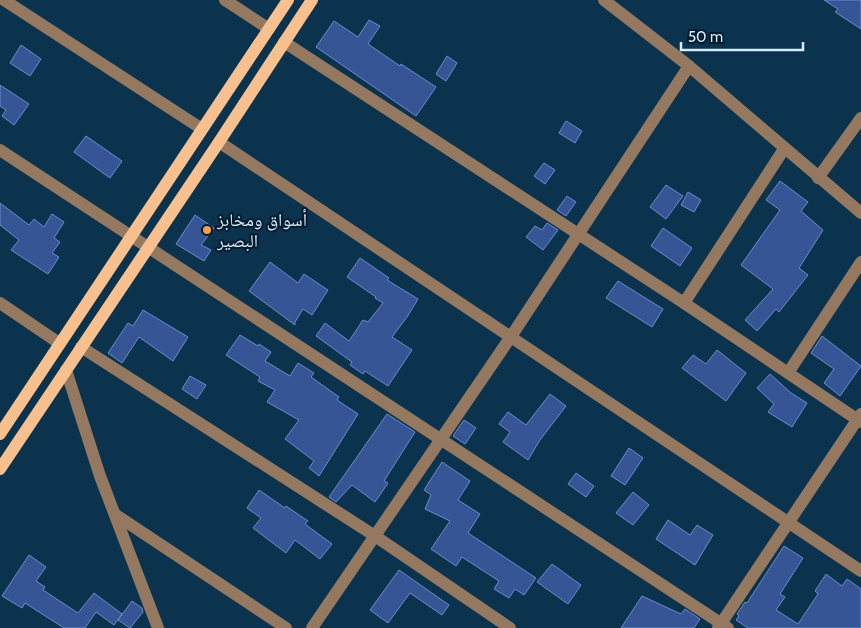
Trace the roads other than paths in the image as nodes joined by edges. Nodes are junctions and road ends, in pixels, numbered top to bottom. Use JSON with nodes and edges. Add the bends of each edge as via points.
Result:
{"nodes":[{"id":1,"x":4,"y":0,"type":"edge"},
{"id":2,"x":225,"y":0,"type":"edge"},
{"id":3,"x":288,"y":0,"type":"edge"},
{"id":4,"x":312,"y":0,"type":"edge"},
{"id":5,"x":604,"y":0,"type":"edge"},
{"id":6,"x":269,"y":29,"type":"junction"},
{"id":7,"x":284,"y":42,"type":"junction"},
{"id":8,"x":689,"y":66,"type":"junction"},
{"id":9,"x":861,"y":118,"type":"edge"},
{"id":10,"x":202,"y":129,"type":"junction"},
{"id":11,"x":219,"y":142,"type":"junction"},
{"id":12,"x":784,"y":149,"type":"junction"},
{"id":13,"x":0,"y":150,"type":"edge"},
{"id":14,"x":818,"y":178,"type":"junction"},
{"id":15,"x":861,"y":213,"type":"edge"},
{"id":16,"x":579,"y":234,"type":"junction"},
{"id":17,"x":130,"y":236,"type":"junction"},
{"id":18,"x":148,"y":248,"type":"junction"},
{"id":19,"x":861,"y":262,"type":"edge"},
{"id":20,"x":684,"y":303,"type":"junction"},
{"id":21,"x":0,"y":304,"type":"edge"},
{"id":22,"x":510,"y":338,"type":"junction"},
{"id":23,"x":59,"y":343,"type":"junction"},
{"id":24,"x":81,"y":347,"type":"junction"},
{"id":25,"x":66,"y":370,"type":"junction"},
{"id":26,"x":788,"y":373,"type":"junction"},
{"id":27,"x":860,"y":419,"type":"edge"},
{"id":28,"x":0,"y":434,"type":"edge"},
{"id":29,"x":440,"y":439,"type":"junction"},
{"id":30,"x":0,"y":469,"type":"edge"},
{"id":31,"x":116,"y":515,"type":"junction"},
{"id":32,"x":788,"y":522,"type":"junction"},
{"id":33,"x":375,"y":536,"type":"junction"},
{"id":34,"x":861,"y":571,"type":"edge"},
{"id":35,"x":722,"y":626,"type":"edge"},
{"id":36,"x":158,"y":628,"type":"edge"},
{"id":37,"x":286,"y":628,"type":"edge"},
{"id":38,"x":312,"y":628,"type":"edge"},
{"id":39,"x":510,"y":628,"type":"edge"}],
"edges":[{"from":1,"to":10,"type":"street"},
{"from":2,"to":6,"type":"street"},
{"from":3,"to":6,"type":"main road"},
{"from":4,"to":7,"type":"main road"},
{"from":5,"to":8,"type":"street"},
{"from":6,"to":10,"type":"main road"},
{"from":7,"to":11,"type":"main road"},
{"from":7,"to":16,"type":"street"},
{"from":8,"to":12,"type":"street"},
{"from":8,"to":16,"type":"street"},
{"from":9,"to":14,"type":"street"},
{"from":10,"to":17,"type":"main road"},
{"from":11,"to":18,"type":"main road"},
{"from":11,"to":22,"type":"street"},
{"from":12,"to":14,"type":"street"},
{"from":12,"to":20,"type":"street"},
{"from":13,"to":17,"type":"street"},
{"from":14,"to":15,"type":"street"},
{"from":16,"to":20,"type":"street"},
{"from":16,"to":22,"type":"street"},
{"from":17,"to":18,"type":"street"},
{"from":17,"to":23,"type":"main road"},
{"from":18,"to":24,"type":"main road"},
{"from":18,"to":29,"type":"street"},
{"from":19,"to":26,"type":"street"},
{"from":20,"to":26,"type":"street"},
{"from":21,"to":23,"type":"street"},
{"from":22,"to":29,"type":"street"},
{"from":22,"to":32,"type":"street"},
{"from":23,"to":28,"type":"main road"},
{"from":24,"to":25,"type":"main road"},
{"from":24,"to":33,"type":"street"},
{"from":25,"to":30,"type":"main road"},
{"from":25,"to":31,"type":"street"},
{"from":26,"to":27,"type":"street"},
{"from":27,"to":32,"type":"street"},
{"from":29,"to":33,"type":"street"},
{"from":29,"to":35,"type":"street"},
{"from":31,"to":36,"type":"street"},
{"from":31,"to":37,"type":"street"},
{"from":32,"to":34,"type":"street"},
{"from":32,"to":35,"type":"street"},
{"from":33,"to":38,"type":"street"},
{"from":33,"to":39,"type":"street"}]}
